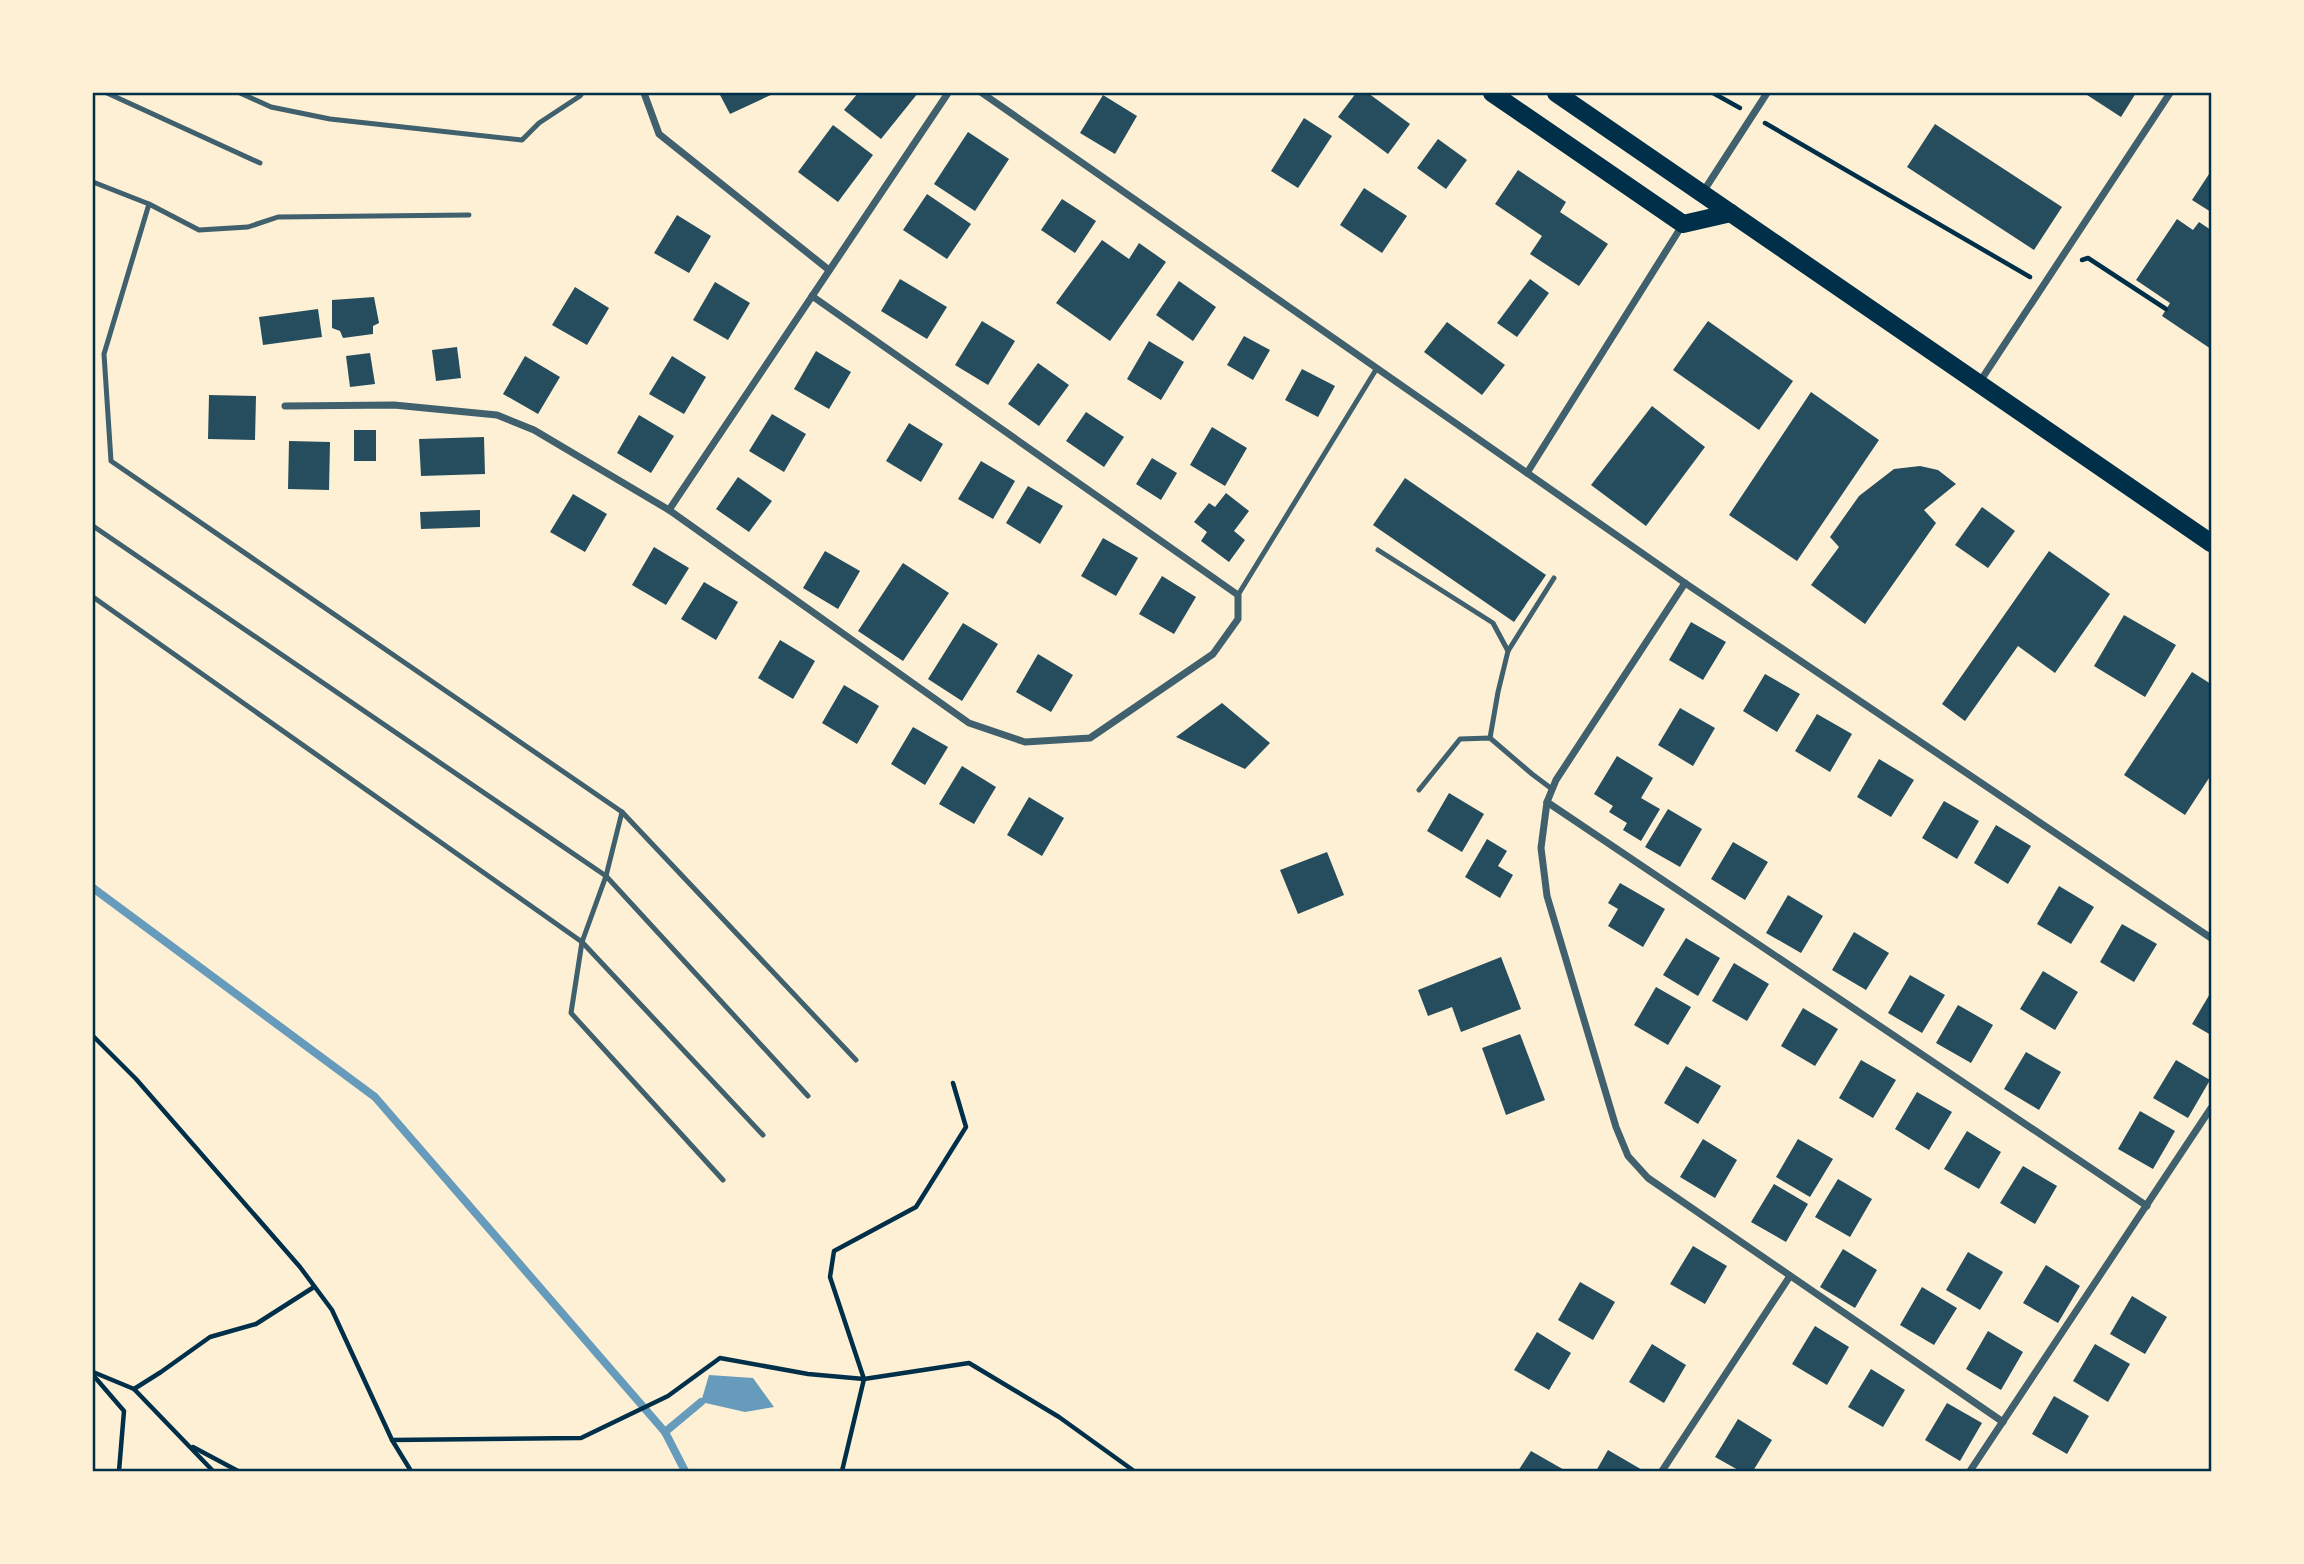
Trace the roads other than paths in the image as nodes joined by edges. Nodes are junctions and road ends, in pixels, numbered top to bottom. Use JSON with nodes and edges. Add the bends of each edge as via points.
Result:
{"nodes":[{"id":1,"x":107,"y":93,"type":"edge"},
{"id":2,"x":240,"y":93,"type":"edge"},
{"id":3,"x":582,"y":93,"type":"edge"},
{"id":4,"x":644,"y":93,"type":"edge"},
{"id":5,"x":948,"y":93,"type":"edge"},
{"id":6,"x":982,"y":93,"type":"edge"},
{"id":7,"x":1492,"y":93,"type":"edge"},
{"id":8,"x":1556,"y":93,"type":"edge"},
{"id":9,"x":1767,"y":93,"type":"edge"},
{"id":10,"x":2170,"y":93,"type":"edge"},
{"id":11,"x":260,"y":163,"type":"dead end"},
{"id":12,"x":93,"y":181,"type":"edge"},
{"id":13,"x":1702,"y":194,"type":"junction"},
{"id":14,"x":149,"y":204,"type":"junction"},
{"id":15,"x":1731,"y":213,"type":"junction"},
{"id":16,"x":469,"y":215,"type":"dead end"},
{"id":17,"x":1683,"y":224,"type":"junction"},
{"id":18,"x":830,"y":270,"type":"junction"},
{"id":19,"x":812,"y":296,"type":"junction"},
{"id":20,"x":1377,"y":368,"type":"junction"},
{"id":21,"x":1979,"y":384,"type":"junction"},
{"id":22,"x":285,"y":406,"type":"dead end"},
{"id":23,"x":1527,"y":472,"type":"junction"},
{"id":24,"x":669,"y":510,"type":"junction"},
{"id":25,"x":93,"y":526,"type":"edge"},
{"id":26,"x":2211,"y":543,"type":"edge"},
{"id":27,"x":1378,"y":550,"type":"dead end"},
{"id":28,"x":1554,"y":578,"type":"dead end"},
{"id":29,"x":1685,"y":583,"type":"junction"},
{"id":30,"x":1238,"y":595,"type":"junction"},
{"id":31,"x":93,"y":597,"type":"edge"},
{"id":32,"x":1508,"y":650,"type":"junction"},
{"id":33,"x":1490,"y":738,"type":"junction"},
{"id":34,"x":1552,"y":789,"type":"junction"},
{"id":35,"x":1419,"y":790,"type":"dead end"},
{"id":36,"x":1547,"y":802,"type":"junction"},
{"id":37,"x":622,"y":812,"type":"junction"},
{"id":38,"x":606,"y":876,"type":"junction"},
{"id":39,"x":2211,"y":938,"type":"edge"},
{"id":40,"x":582,"y":942,"type":"junction"},
{"id":41,"x":856,"y":1060,"type":"dead end"},
{"id":42,"x":808,"y":1096,"type":"dead end"},
{"id":43,"x":2211,"y":1108,"type":"edge"},
{"id":44,"x":763,"y":1135,"type":"dead end"},
{"id":45,"x":723,"y":1180,"type":"dead end"},
{"id":46,"x":2147,"y":1206,"type":"junction"},
{"id":47,"x":1790,"y":1276,"type":"junction"},
{"id":48,"x":2003,"y":1422,"type":"junction"},
{"id":49,"x":1662,"y":1471,"type":"edge"},
{"id":50,"x":1970,"y":1471,"type":"edge"}],
"edges":[{"from":1,"to":11,"type":"lane"},
{"from":2,"to":3,"type":"lane","via":[[271,107],[330,119],[522,140]]},
{"from":4,"to":18,"type":"street","via":[[659,134]]},
{"from":5,"to":18,"type":"street"},
{"from":6,"to":20,"type":"street"},
{"from":7,"to":17,"type":"main road"},
{"from":8,"to":13,"type":"main road"},
{"from":9,"to":13,"type":"street"},
{"from":10,"to":21,"type":"street"},
{"from":12,"to":14,"type":"lane"},
{"from":13,"to":15,"type":"main road"},
{"from":14,"to":16,"type":"lane","via":[[200,230],[248,226],[278,217]]},
{"from":14,"to":37,"type":"lane","via":[[104,354],[111,461]]},
{"from":15,"to":17,"type":"main road"},
{"from":15,"to":21,"type":"main road"},
{"from":17,"to":23,"type":"street"},
{"from":18,"to":19,"type":"street"},
{"from":19,"to":24,"type":"street"},
{"from":19,"to":30,"type":"street"},
{"from":20,"to":23,"type":"street"},
{"from":20,"to":30,"type":"lane"},
{"from":21,"to":26,"type":"main road"},
{"from":22,"to":24,"type":"street","via":[[394,405],[497,415],[534,430]]},
{"from":23,"to":29,"type":"street"},
{"from":24,"to":30,"type":"street","via":[[969,723],[1026,743],[1090,737],[1213,654],[1238,620]]},
{"from":25,"to":38,"type":"lane"},
{"from":27,"to":32,"type":"lane","via":[[1493,623]]},
{"from":28,"to":32,"type":"lane"},
{"from":29,"to":34,"type":"street"},
{"from":29,"to":39,"type":"street"},
{"from":31,"to":40,"type":"lane"},
{"from":32,"to":33,"type":"lane"},
{"from":33,"to":34,"type":"lane"},
{"from":33,"to":35,"type":"lane","via":[[1461,739]]},
{"from":34,"to":36,"type":"street"},
{"from":36,"to":46,"type":"street"},
{"from":36,"to":47,"type":"street","via":[[1541,848],[1547,896],[1628,1156],[1648,1178]]},
{"from":37,"to":38,"type":"lane"},
{"from":37,"to":41,"type":"lane"},
{"from":38,"to":40,"type":"lane"},
{"from":38,"to":42,"type":"lane"},
{"from":40,"to":44,"type":"lane"},
{"from":40,"to":45,"type":"lane","via":[[571,1013]]},
{"from":43,"to":46,"type":"street"},
{"from":46,"to":48,"type":"street"},
{"from":47,"to":48,"type":"street"},
{"from":47,"to":49,"type":"street"},
{"from":48,"to":50,"type":"street"}]}
